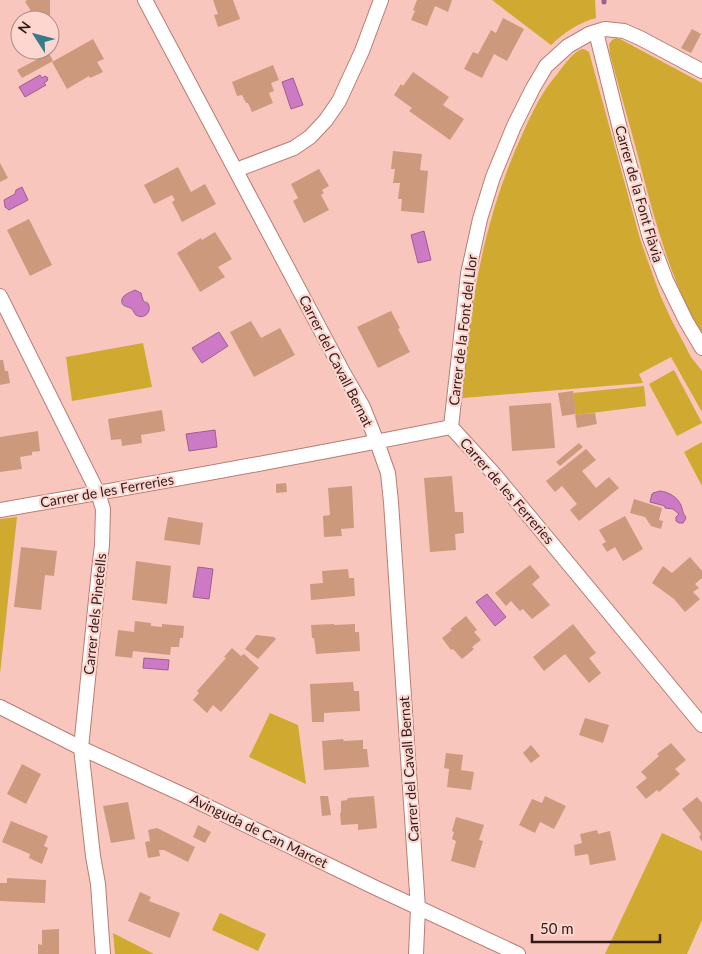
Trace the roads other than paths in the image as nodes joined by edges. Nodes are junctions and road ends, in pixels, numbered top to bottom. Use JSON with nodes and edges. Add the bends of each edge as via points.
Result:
{"nodes":[{"id":1,"x":145,"y":0,"type":"edge"},
{"id":2,"x":381,"y":0,"type":"edge"},
{"id":3,"x":596,"y":32,"type":"junction"},
{"id":4,"x":702,"y":71,"type":"edge"},
{"id":5,"x":236,"y":170,"type":"junction"},
{"id":6,"x":0,"y":296,"type":"edge"},
{"id":7,"x":702,"y":348,"type":"edge"},
{"id":8,"x":451,"y":427,"type":"junction"},
{"id":9,"x":377,"y":442,"type":"junction"},
{"id":10,"x":98,"y":493,"type":"junction"},
{"id":11,"x":0,"y":510,"type":"edge"},
{"id":12,"x":0,"y":707,"type":"edge"},
{"id":13,"x":702,"y":725,"type":"edge"},
{"id":14,"x":81,"y":748,"type":"junction"},
{"id":15,"x":418,"y":908,"type":"junction"},
{"id":16,"x":103,"y":954,"type":"edge"},
{"id":17,"x":416,"y":954,"type":"edge"},
{"id":18,"x":518,"y":954,"type":"edge"}],
"edges":[{"from":1,"to":5,"type":"street","name":"Carrer del Cavall Bernat"},
{"from":2,"to":5,"type":"street","via":[[362,51],[339,101],[326,120],[294,148]]},
{"from":3,"to":4,"type":"street","name":"Carrer de la Font del Llor","via":[[605,29],[624,31]]},
{"from":3,"to":7,"type":"street","name":"Carrer de la Font Flàvia","via":[[650,238],[666,280]]},
{"from":3,"to":8,"type":"street","name":"Carrer de la Font del Llor","via":[[568,46],[546,66],[514,126],[494,177],[480,219],[468,274]]},
{"from":5,"to":9,"type":"street","name":"Carrer del Cavall Bernat","via":[[363,407]]},
{"from":6,"to":10,"type":"street","name":"Carrer dels Pinetells"},
{"from":8,"to":9,"type":"street","name":"Carrer de les Ferreries"},
{"from":8,"to":13,"type":"street","name":"Carrer de les Ferreries","via":[[502,482]]},
{"from":9,"to":10,"type":"street","name":"Carrer de les Ferreries"},
{"from":9,"to":15,"type":"street","name":"Carrer del Cavall Bernat","via":[[388,474],[391,502]]},
{"from":10,"to":11,"type":"street","name":"Carrer de les Ferreries"},
{"from":10,"to":14,"type":"street","name":"Carrer dels Pinetells","via":[[103,509],[102,545]]},
{"from":12,"to":14,"type":"street","name":"Avinguda de Can Marcet"},
{"from":14,"to":15,"type":"street","name":"Avinguda de Can Marcet"},
{"from":14,"to":16,"type":"street","name":"Carrer dels Pinetells"},
{"from":15,"to":17,"type":"street","name":"Carrer del Cavall Bernat"},
{"from":15,"to":18,"type":"street","name":"Avinguda de Can Marcet"}]}
